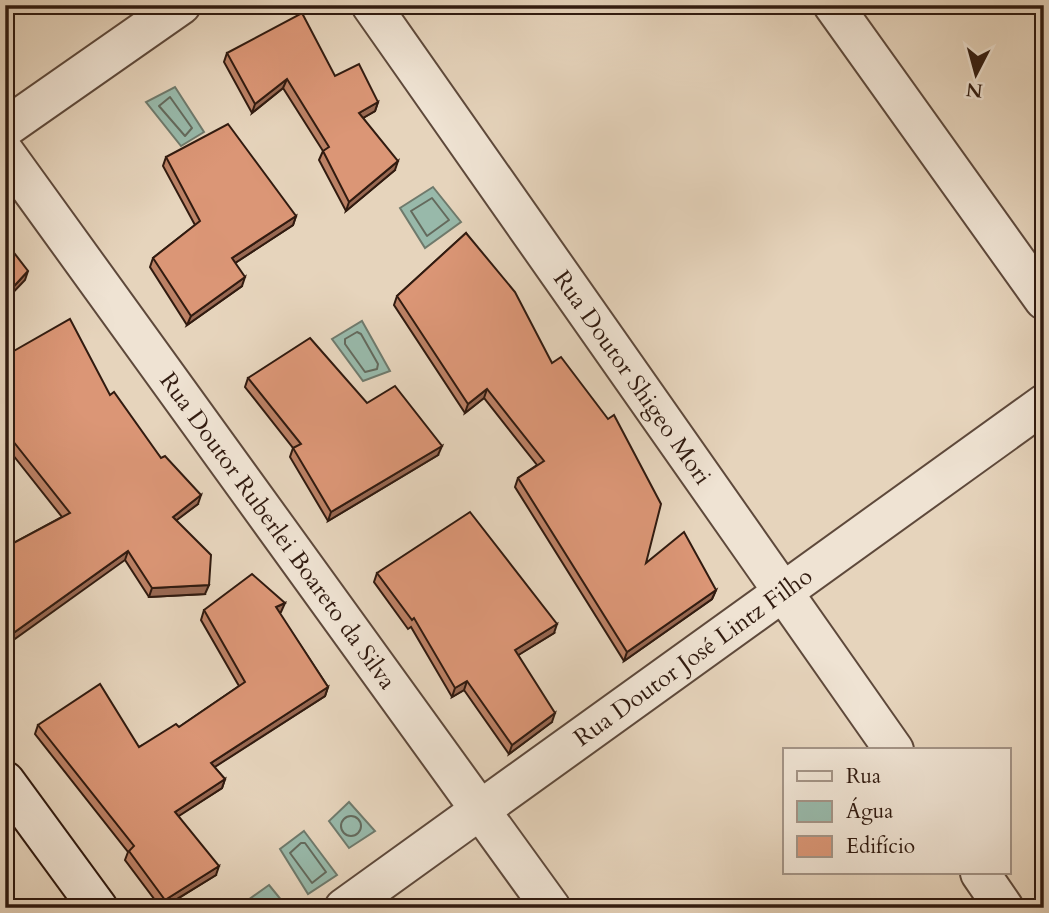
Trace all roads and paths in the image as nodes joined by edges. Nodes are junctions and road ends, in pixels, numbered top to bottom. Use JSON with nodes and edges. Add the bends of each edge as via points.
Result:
{"nodes":[{"id":1,"x":181,"y":5,"type":"edge"},
{"id":2,"x":371,"y":5,"type":"edge"},
{"id":3,"x":833,"y":5,"type":"edge"},
{"id":4,"x":5,"y":128,"type":"edge"},
{"id":5,"x":5,"y":153,"type":"edge"},
{"id":6,"x":1044,"y":300,"type":"edge"},
{"id":7,"x":1044,"y":404,"type":"edge"},
{"id":8,"x":782,"y":592,"type":"junction"},
{"id":9,"x":893,"y":748,"type":"edge"},
{"id":10,"x":5,"y":781,"type":"edge"},
{"id":11,"x":480,"y":809,"type":"junction"},
{"id":12,"x":981,"y":874,"type":"edge"},
{"id":13,"x":98,"y":908,"type":"edge"},
{"id":14,"x":344,"y":908,"type":"edge"},
{"id":15,"x":551,"y":908,"type":"edge"},
{"id":16,"x":1004,"y":908,"type":"edge"}],
"edges":[{"from":1,"to":4,"type":"street"},
{"from":2,"to":8,"type":"street","name":"Rua Doutor Shigeo Mori"},
{"from":3,"to":6,"type":"street"},
{"from":5,"to":11,"type":"street","name":"Rua Doutor Ruberlei Boareto da Silva"},
{"from":7,"to":8,"type":"street","name":"Rua Doutor José Lintz Filho"},
{"from":8,"to":9,"type":"street","name":"Rua Doutor Shigeo Mori"},
{"from":8,"to":11,"type":"street","name":"Rua Doutor José Lintz Filho"},
{"from":10,"to":13,"type":"street"},
{"from":11,"to":14,"type":"street","name":"Rua Doutor José Lintz Filho"},
{"from":11,"to":15,"type":"street","name":"Rua Doutor Ruberlei Boareto da Silva"},
{"from":12,"to":16,"type":"street"}]}
